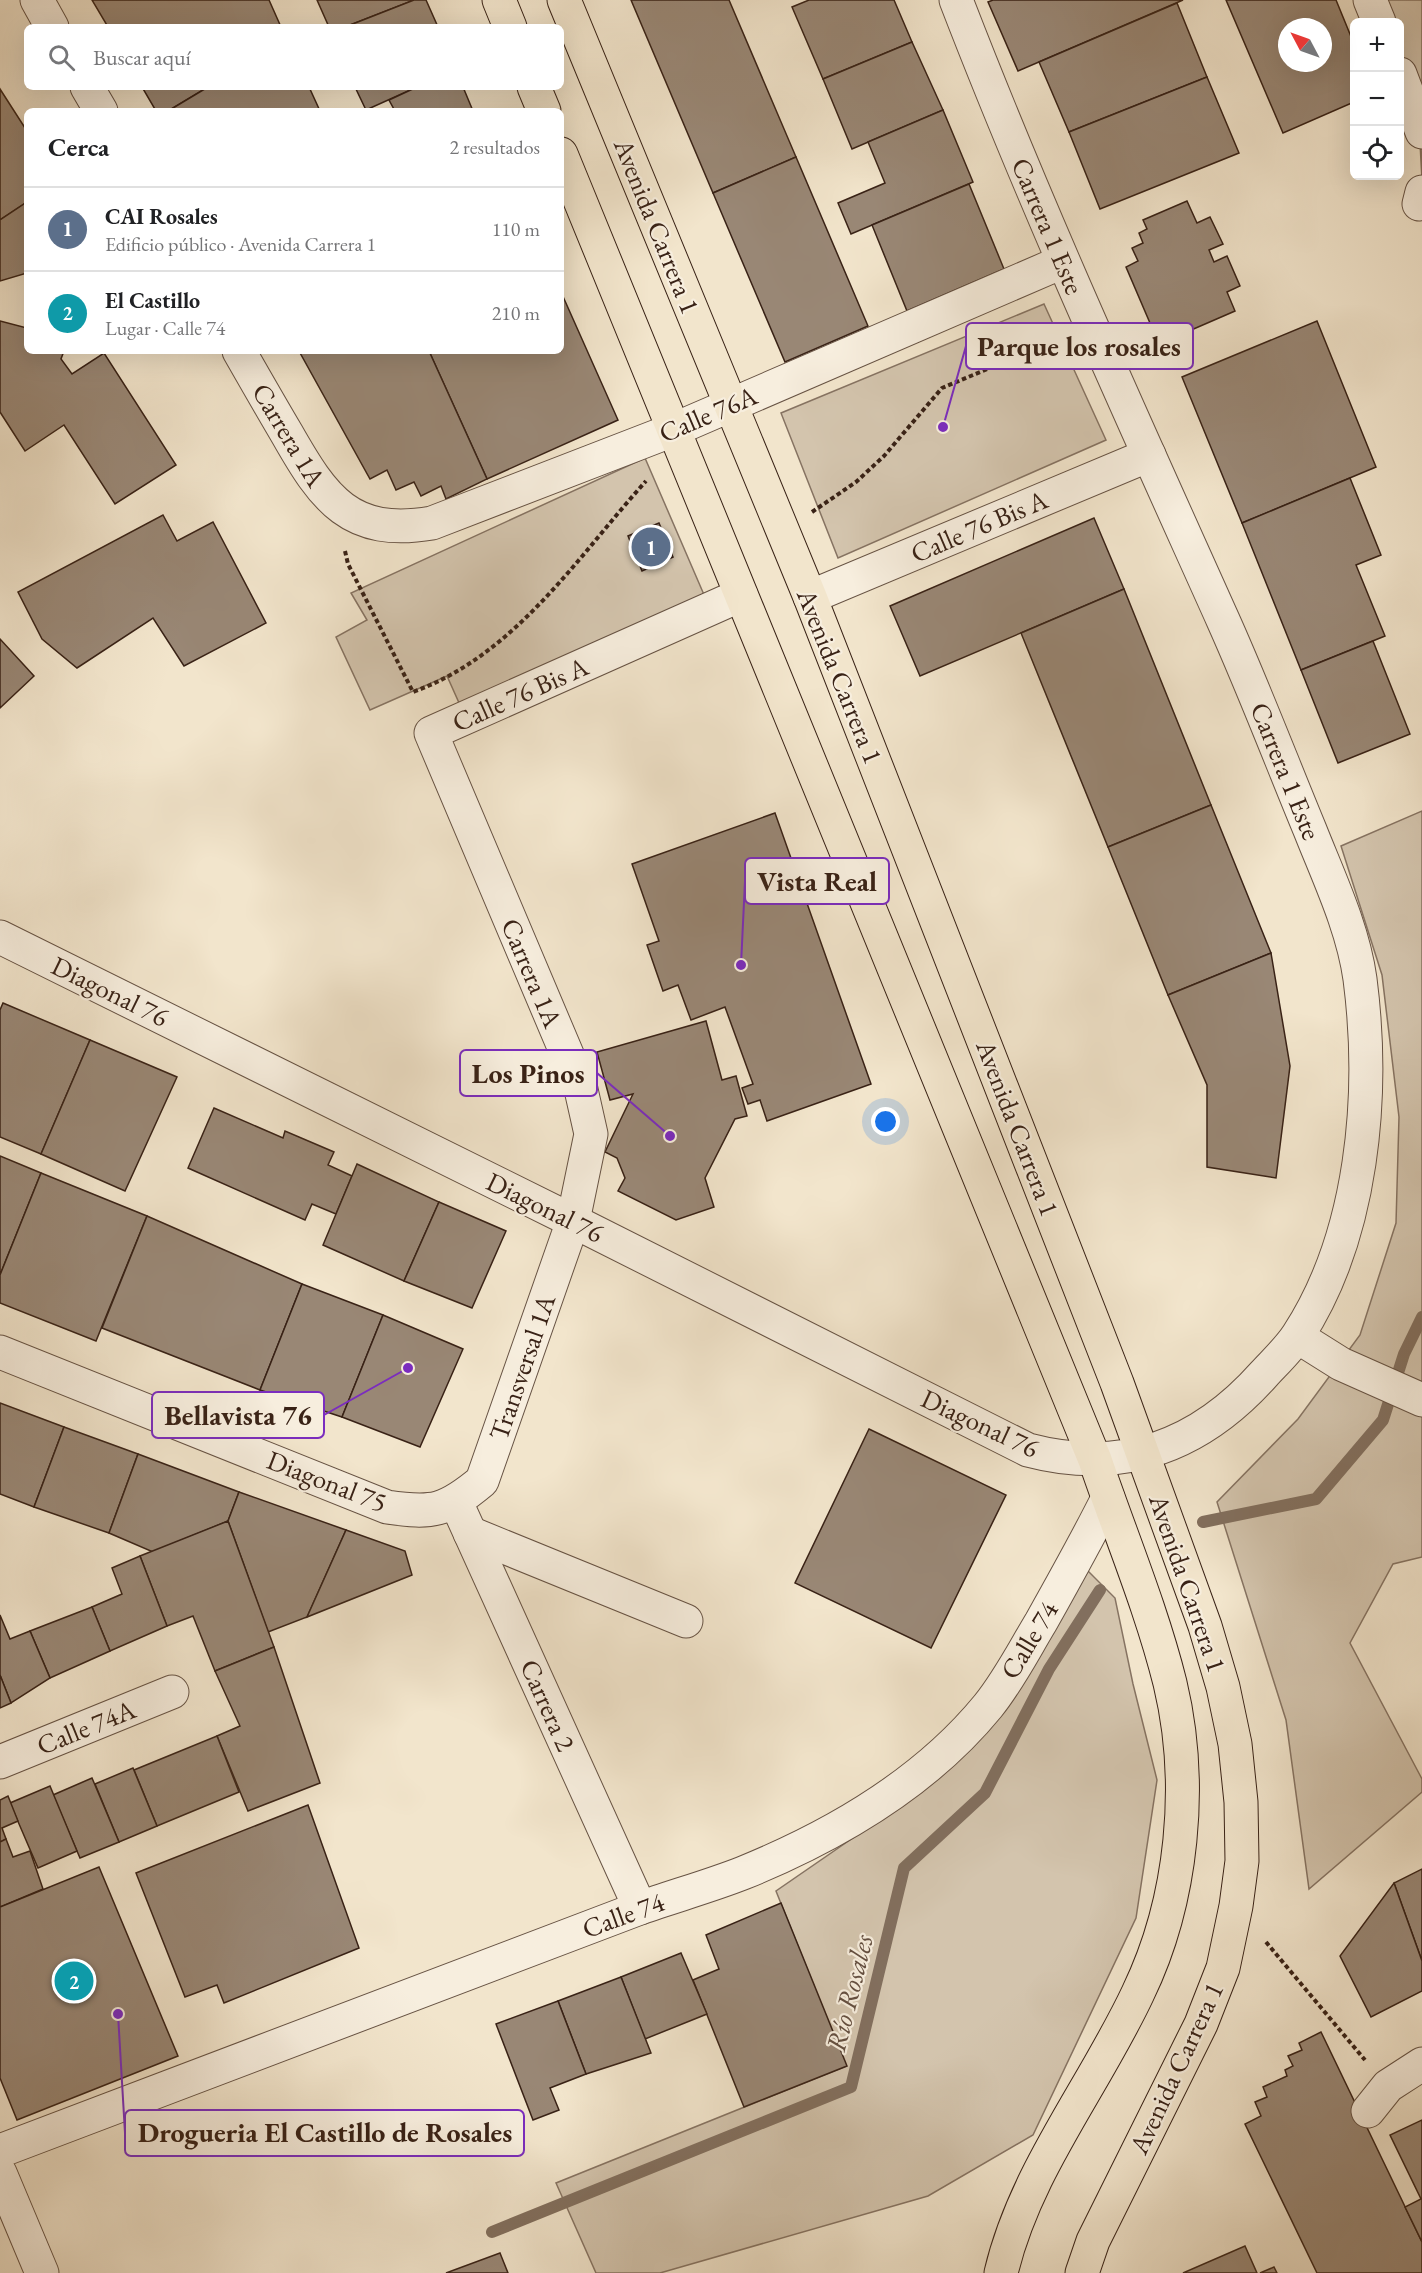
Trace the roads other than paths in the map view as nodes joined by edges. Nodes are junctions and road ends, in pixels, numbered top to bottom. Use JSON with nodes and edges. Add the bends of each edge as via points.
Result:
{"nodes":[{"id":1,"x":37,"y":0,"type":"edge"},
{"id":2,"x":499,"y":0,"type":"edge"},
{"id":3,"x":564,"y":0,"type":"edge"},
{"id":4,"x":956,"y":0,"type":"edge"},
{"id":5,"x":1370,"y":0,"type":"edge"},
{"id":6,"x":1377,"y":18,"type":"edge"},
{"id":7,"x":50,"y":24,"type":"edge"},
{"id":8,"x":509,"y":24,"type":"edge"},
{"id":9,"x":1404,"y":85,"type":"edge"},
{"id":10,"x":89,"y":90,"type":"edge"},
{"id":11,"x":535,"y":90,"type":"edge"},
{"id":12,"x":98,"y":108,"type":"edge"},
{"id":13,"x":543,"y":108,"type":"edge"},
{"id":14,"x":1422,"y":132,"type":"edge"},
{"id":15,"x":564,"y":161,"type":"edge"},
{"id":16,"x":1062,"y":262,"type":"junction"},
{"id":17,"x":241,"y":354,"type":"edge"},
{"id":18,"x":730,"y":405,"type":"junction"},
{"id":19,"x":673,"y":430,"type":"junction"},
{"id":20,"x":1149,"y":455,"type":"junction"},
{"id":21,"x":347,"y":512,"type":"joint"},
{"id":22,"x":741,"y":595,"type":"junction"},
{"id":23,"x":810,"y":597,"type":"junction"},
{"id":24,"x":431,"y":734,"type":"joint"},
{"id":25,"x":0,"y":937,"type":"edge"},
{"id":26,"x":573,"y":1221,"type":"junction"},
{"id":27,"x":1298,"y":1337,"type":"junction"},
{"id":28,"x":0,"y":1352,"type":"edge"},
{"id":29,"x":1422,"y":1400,"type":"edge"},
{"id":30,"x":1144,"y":1454,"type":"junction"},
{"id":31,"x":1095,"y":1460,"type":"junction"},
{"id":32,"x":1108,"y":1498,"type":"junction"},
{"id":33,"x":456,"y":1502,"type":"junction"},
{"id":34,"x":470,"y":1533,"type":"junction"},
{"id":35,"x":686,"y":1621,"type":"dead end"},
{"id":36,"x":172,"y":1692,"type":"dead end"},
{"id":37,"x":0,"y":1762,"type":"edge"},
{"id":38,"x":640,"y":1908,"type":"junction"},
{"id":39,"x":1422,"y":2064,"type":"edge"},
{"id":40,"x":1368,"y":2111,"type":"dead end"},
{"id":41,"x":0,"y":2151,"type":"edge"},
{"id":42,"x":0,"y":2173,"type":"edge"},
{"id":43,"x":42,"y":2273,"type":"edge"},
{"id":44,"x":1001,"y":2273,"type":"edge"},
{"id":45,"x":1082,"y":2273,"type":"edge"}],
"edges":[{"from":1,"to":7,"type":"street"},
{"from":2,"to":8,"type":"main road"},
{"from":3,"to":18,"type":"main road","name":"Avenida Carrera 1"},
{"from":4,"to":16,"type":"street","name":"Carrera 1 Este"},
{"from":5,"to":6,"type":"street"},
{"from":9,"to":14,"type":"street"},
{"from":10,"to":12,"type":"street"},
{"from":11,"to":13,"type":"main road"},
{"from":15,"to":19,"type":"main road","name":"Avenida Carrera 1"},
{"from":16,"to":18,"type":"street","name":"Calle 76A"},
{"from":16,"to":20,"type":"street","name":"Carrera 1 Este"},
{"from":17,"to":21,"type":"street","name":"Carrera 1A","via":[[310,475]]},
{"from":18,"to":19,"type":"street","name":"Calle 76A"},
{"from":18,"to":23,"type":"main road","name":"Avenida Carrera 1"},
{"from":19,"to":21,"type":"street","name":"Calle 76A","via":[[432,523],[388,526]]},
{"from":19,"to":22,"type":"main road","name":"Avenida Carrera 1"},
{"from":20,"to":23,"type":"street","name":"Calle 76 Bis A"},
{"from":20,"to":27,"type":"street","name":"Carrera 1 Este","via":[[1250,682],[1346,920],[1360,976],[1366,1094],[1352,1209],[1330,1272]]},
{"from":22,"to":24,"type":"street","name":"Calle 76 Bis A"},
{"from":22,"to":31,"type":"main road","name":"Avenida Carrera 1"},
{"from":23,"to":30,"type":"main road","name":"Avenida Carrera 1"},
{"from":24,"to":26,"type":"street","name":"Carrera 1A","via":[[580,1085],[591,1134]]},
{"from":25,"to":26,"type":"street","name":"Diagonal 76"},
{"from":26,"to":31,"type":"street","name":"Diagonal 76","via":[[1028,1450],[1056,1458]]},
{"from":26,"to":33,"type":"street","name":"Transversal 1A","via":[[482,1481]]},
{"from":27,"to":29,"type":"street","via":[[1341,1364]]},
{"from":27,"to":30,"type":"street","name":"Carrera 1 Este","via":[[1248,1392],[1205,1427]]},
{"from":28,"to":33,"type":"street","name":"Diagonal 75","via":[[387,1507],[423,1512]]},
{"from":30,"to":31,"type":"street","name":"Carrera 1 Este"},
{"from":30,"to":45,"type":"main road","name":"Avenida Carrera 1","via":[[1223,1687],[1239,1779],[1242,1861],[1219,1977],[1201,2024],[1093,2241]]},
{"from":31,"to":32,"type":"main road","name":"Avenida Carrera 1"},
{"from":32,"to":38,"type":"street","name":"Calle 74","via":[[1010,1674],[987,1706],[931,1765],[811,1843],[742,1873]]},
{"from":32,"to":44,"type":"main road","name":"Avenida Carrera 1","via":[[1148,1606],[1170,1684],[1180,1738],[1179,1843],[1163,1926],[1139,1992],[1025,2200]]},
{"from":33,"to":34,"type":"street","name":"Carrera 2"},
{"from":34,"to":35,"type":"street"},
{"from":34,"to":38,"type":"street","name":"Carrera 2"},
{"from":36,"to":37,"type":"street","name":"Calle 74A"},
{"from":38,"to":41,"type":"street","name":"Calle 74"},
{"from":39,"to":40,"type":"street","via":[[1388,2086]]},
{"from":42,"to":43,"type":"street"}]}
